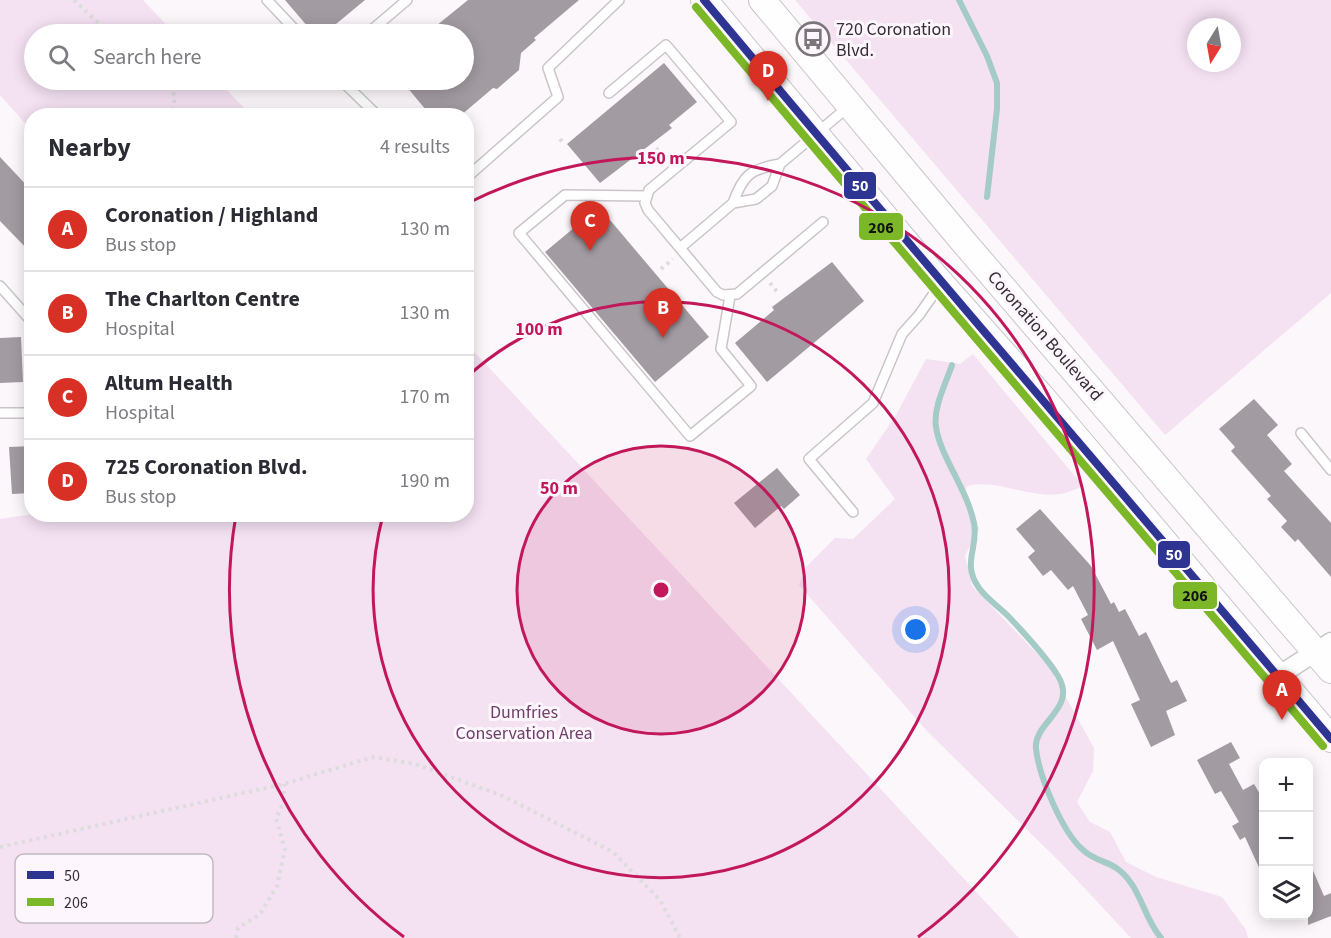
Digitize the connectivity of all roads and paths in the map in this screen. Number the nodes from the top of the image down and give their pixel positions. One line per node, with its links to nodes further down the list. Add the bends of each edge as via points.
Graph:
1 (74, 0): 7 (path)
2 (267, 0): 8 (lane)
3 (407, 0): 9 (lane)
4 (619, 0): 20 (lane, via 548,68 558,97)
5 (704, 0): 16 (main road)
6 (762, 0): 13 (main road, Coronation Boulevard)
7 (99, 24)
8 (290, 24)
9 (379, 24)
10 (173, 90): 14 (path)
11 (351, 90): 15 (lane)
12 (609, 93): 21 (lane, via 666,45 731,122)
13 (850, 106): 16 (lane); 33 (main road, Coronation Boulevard)
14 (174, 108)
15 (370, 108)
16 (816, 134): 19 (lane); 28 (main road)
17 (656, 148): 18 (path)
18 (665, 158)
19 (780, 164): 22 (lane, via 757,168 741,182); 22 (lane, via 772,186 756,199)
20 (474, 171)
21 (646, 196): 24 (lane, via 648,210); 31 (lane, via 565,195 519,233 690,436 751,386 721,349)
22 (733, 203): 24 (lane)
23 (823, 222): 31 (lane)
24 (680, 248): 31 (lane, via 717,292)
25 (674, 259): 26 (path)
26 (661, 269)
27 (769, 282): 30 (path)
28 (941, 284): 34 (main road); 39 (lane, via 902,334 873,403 809,459)
29 (0, 286): 32 (lane)
30 (779, 294)
31 (730, 296)
32 (24, 313)
33 (1074, 370): 34 (main road); 40 (main road, Coronation Boulevard)
34 (1041, 396): 41 (main road)
35 (0, 413): 36 (lane)
36 (24, 413)
37 (1301, 433): 38 (lane)
38 (1331, 470)
39 (853, 512)
40 (1326, 654): 41 (street)
41 (1278, 676): 42 (main road)
42 (1331, 740)
43 (284, 784): 44 (path); 45 (path, via 284,802 276,818 285,849 277,886 260,914 238,928); 46 (path, via 373,757 415,764 503,796 613,852 660,900)
44 (0, 847)
45 (236, 938)
46 (680, 938)

